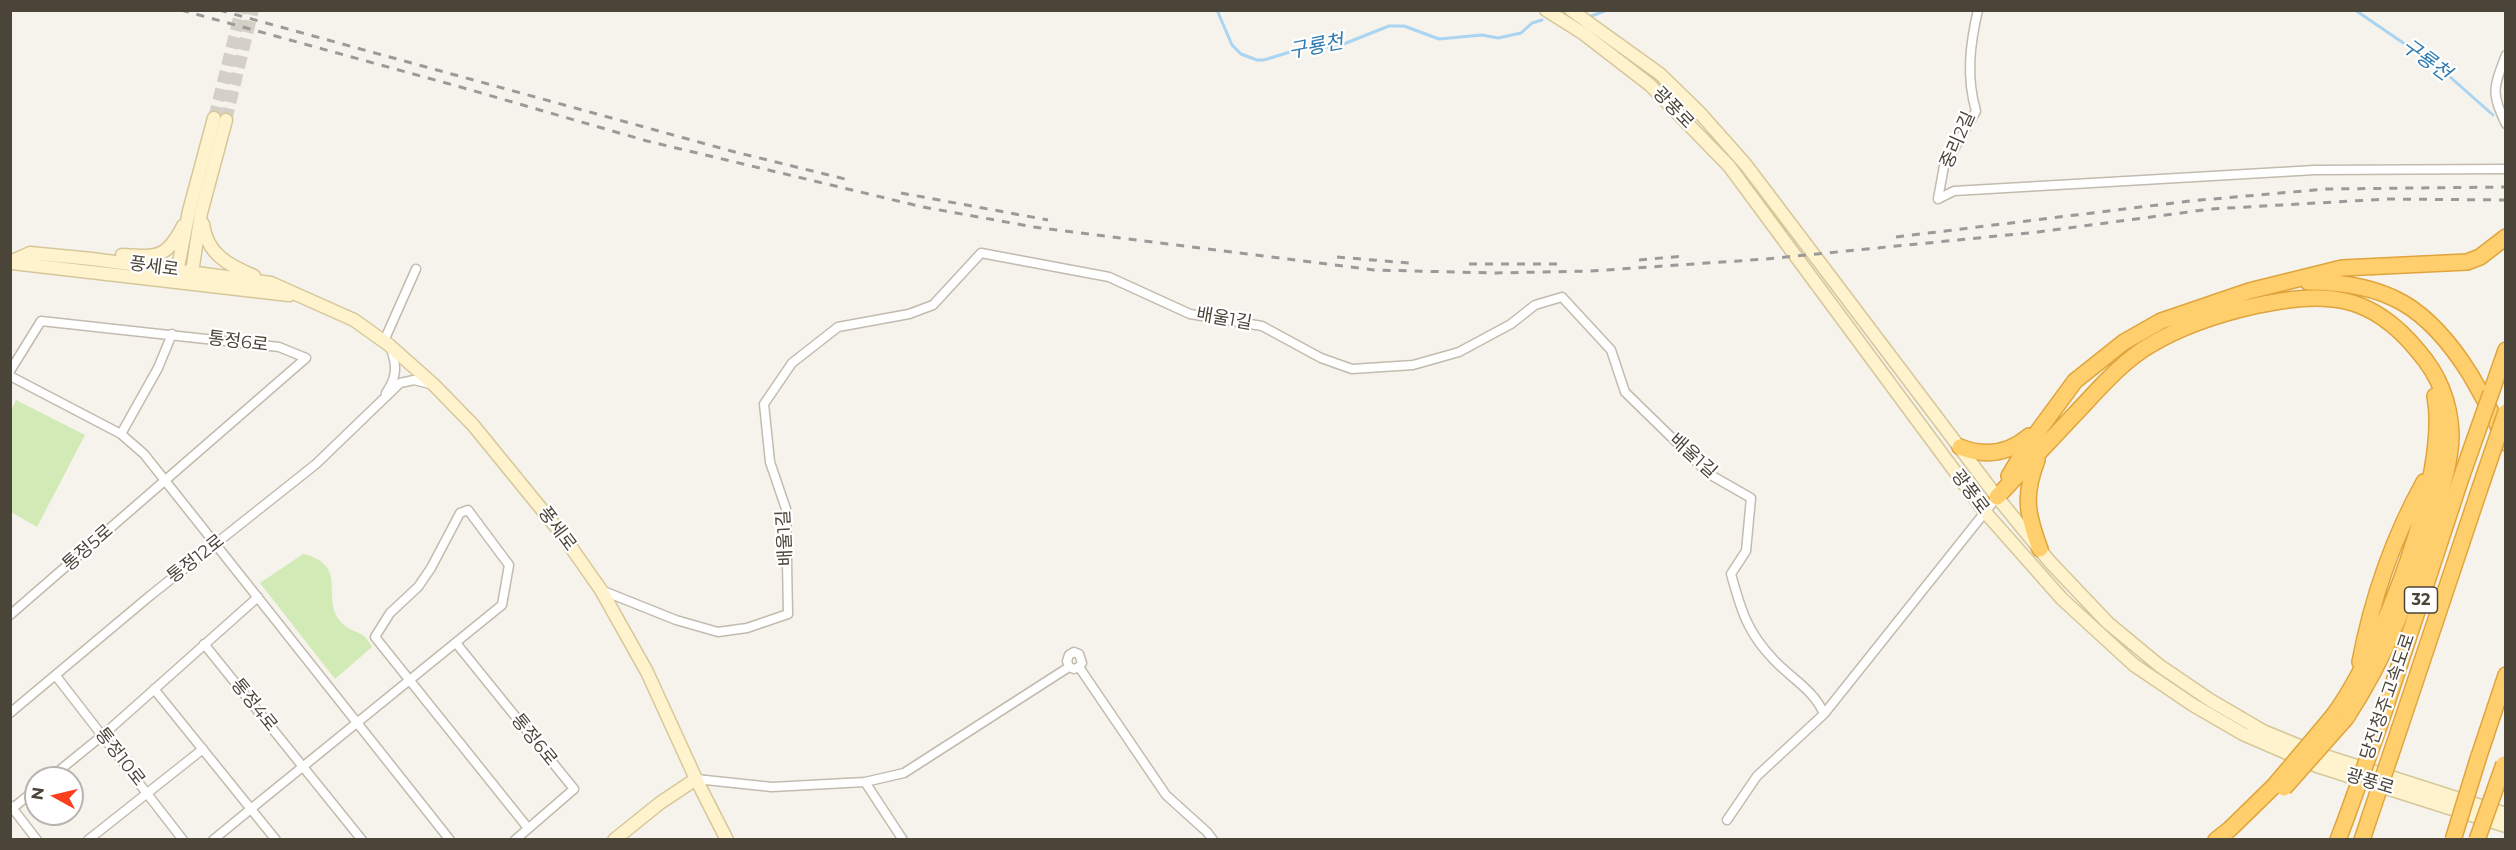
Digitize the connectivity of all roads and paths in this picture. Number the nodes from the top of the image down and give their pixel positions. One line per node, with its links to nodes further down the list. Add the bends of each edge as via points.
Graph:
1 (1545, 10): 34 (main road, 광풍로, via 1584,34 1650,85 1729,166)
2 (1571, 10): 30 (main road, 광풍로, via 1660,74 1738,156)
3 (1978, 10): 7 (street, 중리2길, via 1969,65 1970,93 1976,111 1944,166 1938,199 1954,191 2315,170)
4 (2505, 55): 6 (street, via 2494,87 2495,103)
5 (220, 119): 8 (main road)
6 (2505, 124)
7 (2505, 169)
8 (195, 212): 10 (main road, via 171,248 158,254); 13 (main road); 14 (main road); 15 (main road, via 219,258)
9 (2502, 241): 16 (highway, via 2480,257 2454,264 2342,268)
10 (92, 258): 11 (main road, 풍세로, via 30,253); 13 (main road, 풍세로)
11 (10, 262): 13 (main road, 풍세로)
12 (416, 269): 19 (street)
13 (176, 275): 14 (main road, 풍세로)
14 (191, 278): 15 (main road, 풍세로); 17 (main road, 풍세로)
15 (271, 283): 17 (main road, 풍세로)
16 (2285, 283): 27 (highway, via 2203,306 2143,330 2082,375); 29 (highway, via 2335,283 2376,291 2407,304 2441,334 2461,360)
17 (297, 296): 19 (main road, 풍세로, via 354,320)
18 (172, 334): 22 (street, 통정6로, via 41,321); 28 (street); 32 (street, 통정6로, via 279,347 306,358)
19 (387, 343): 24 (main road, 풍세로); 25 (street, via 396,362 395,375)
20 (2505, 350): 80 (highway, 당진청주고속도로 / 32, bridge)
21 (2421, 354): 31 (highway, via 2386,318 2345,301 2301,298 2236,310 2174,332 2130,358); 50 (highway, via 2438,411 2432,466 2415,536 2390,610); 50 (highway, via 2446,401 2451,435 2448,460 2429,531 2395,629 2378,665)
22 (10, 370)
23 (10, 376): 28 (street)
24 (433, 384): 25 (street, 통정12로, via 414,380 400,383); 37 (main road, 풍세로, via 473,425 561,533)
25 (380, 403): 35 (street, 통정12로, via 316,464)
26 (2505, 412): 81 (highway, 당진청주고속도로 / 32, bridge)
27 (2046, 418): 30 (highway, via 2025,439 2002,452 1979,453); 33 (highway)
28 (121, 434): 32 (street, via 144,454)
29 (2505, 443)
30 (1960, 447): 33 (main road, 광풍로)
31 (2041, 451): 33 (highway); 36 (highway, via 2027,499)
32 (166, 482): 35 (street); 39 (street, 통정5로)
33 (1998, 497): 34 (street); 36 (main road, 광풍로)
34 (1985, 512): 49 (street); 65 (main road, 광풍로, via 2062,599 2134,665 2193,705 2243,734 2317,766)
35 (216, 544): 38 (street); 45 (street, 통정12로)
36 (2040, 549): 63 (main road, 광풍로, via 2108,622 2160,666 2263,731 2340,761)
37 (601, 590): 49 (street, 배울1길, via 718,632 747,628 788,614 786,509 770,462 764,404 792,363 838,327 909,314 933,305 981,253 1110,277 1190,314 1262,326 1321,358 1352,369 1413,365 1459,352 1511,324 1534,305 1562,297 1611,350 1625,392 1709,474 1751,498 1746,551 1731,574 1744,621 1773,660 1818,699); 58 (main road, 풍세로, via 647,672)
38 (258, 597): 41 (street); 51 (street)
39 (10, 615)
40 (456, 643): 46 (street); 46 (street, via 502,605 509,565 468,510 460,513 418,587 390,613 375,637); 66 (street, 통정6로, via 574,789)
41 (204, 644): 47 (street); 57 (street, 통정4로)
42 (1070, 667): 43 (street); 43 (street, via 1067,661 1074,652 1082,657); 59 (street, via 904,773)
43 (1079, 668): 78 (street, via 1166,795)
44 (2505, 675): 54 (highway)
45 (56, 676): 48 (street, 통정12로); 52 (street, 통정10로)
46 (409, 681): 51 (street); 66 (street)
47 (154, 689): 52 (street); 53 (street)
48 (10, 713)
49 (1824, 714): 64 (street, via 1757,776)
50 (2340, 717): 79 (highway, bridge, via 2279,787)
51 (357, 724): 57 (street); 73 (street)
52 (103, 735): 56 (street); 60 (street, 통정10로)
53 (203, 749): 60 (street); 62 (street)
54 (2481, 761): 82 (highway, bridge); 83 (highway)
55 (2505, 761): 84 (highway, bridge)
56 (65, 766)
57 (304, 766): 62 (street); 72 (street)
58 (696, 780): 59 (street, via 772,787); 75 (main road); 76 (main road, 풍세로)
59 (865, 782): 77 (street)
60 (147, 793): 68 (street); 69 (street, 통정10로)
61 (12, 806): 67 (street)
62 (251, 808): 70 (street); 71 (street)
63 (2505, 814)
64 (1727, 820)
65 (2505, 826)
66 (528, 828): 74 (street, 통정6로)
67 (37, 840)
68 (88, 840)
69 (183, 840)
70 (213, 840)
71 (276, 840)
72 (362, 840)
73 (450, 840)
74 (515, 840)
75 (614, 840)
76 (727, 840)
77 (903, 840)
78 (1213, 840)
79 (2216, 840)
80 (2338, 840)
81 (2362, 840)
82 (2453, 840)
83 (2460, 840)
84 (2477, 840)

